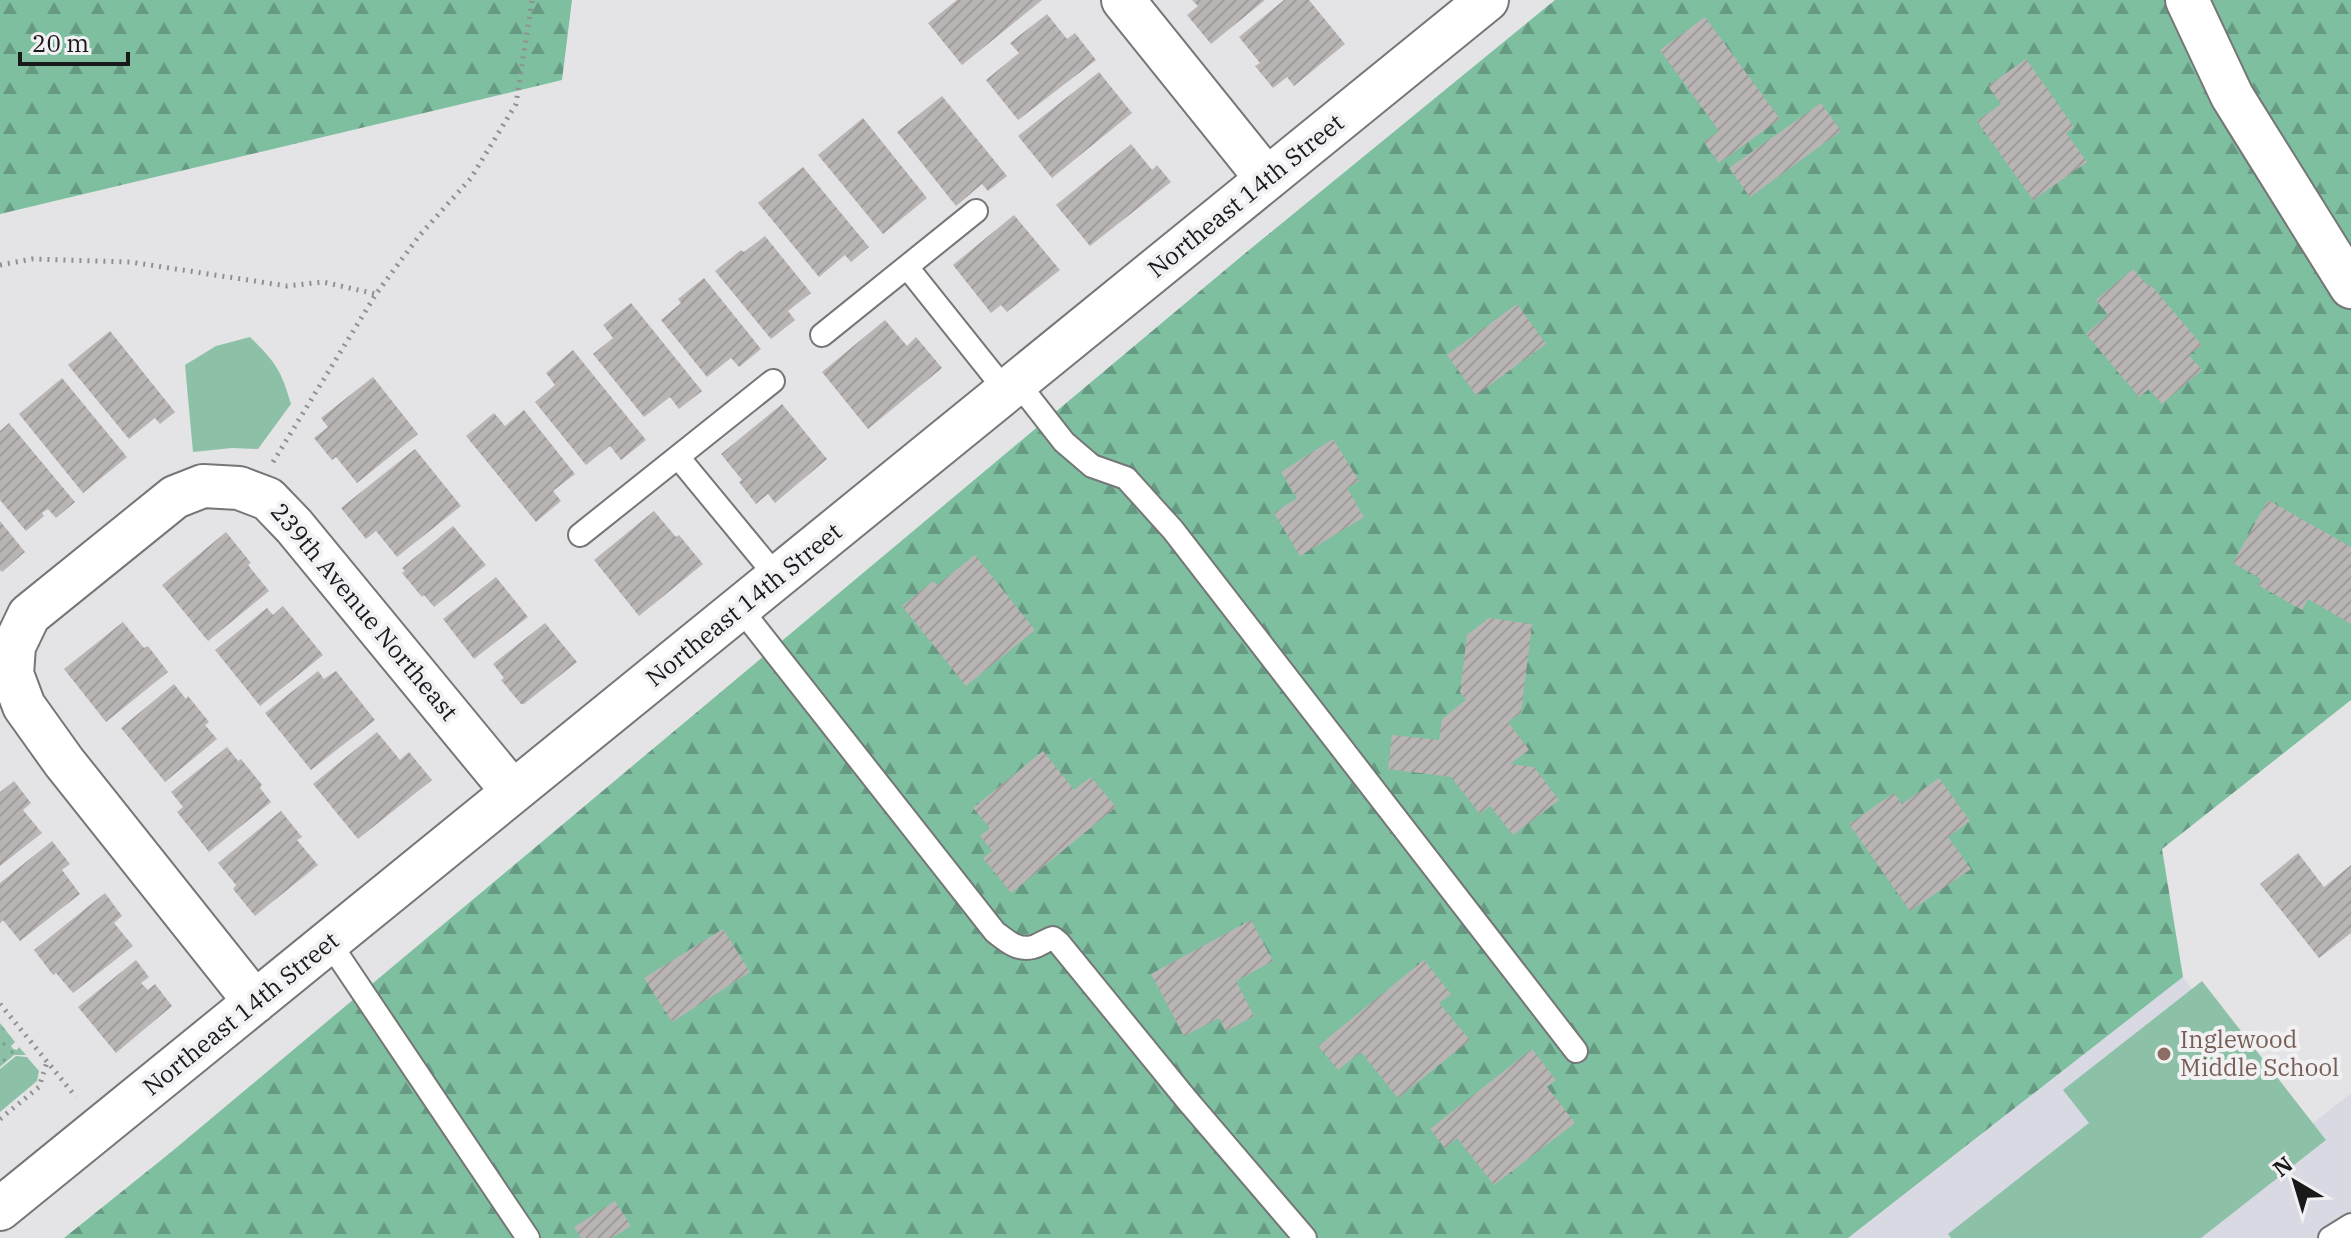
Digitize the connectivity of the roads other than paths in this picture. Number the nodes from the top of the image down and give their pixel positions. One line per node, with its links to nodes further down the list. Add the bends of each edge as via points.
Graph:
1 (1123, 0): 4 (street)
2 (1487, 0): 4 (street, Northeast 14th Street)
3 (2187, 0): 7 (street, via 2232,96)
4 (1267, 179): 10 (street, Northeast 14th Street)
5 (976, 211): 6 (lane)
6 (907, 267): 8 (lane); 10 (lane)
7 (2351, 287)
8 (822, 335)
9 (773, 381): 11 (lane)
10 (1012, 387): 13 (street, Northeast 14th Street); 19 (lane, via 1092,466 1126,478 1173,530)
11 (678, 457): 12 (lane); 13 (lane)
12 (580, 535)
13 (777, 577): 14 (street, Northeast 14th Street)
14 (740, 608): 16 (street, Northeast 14th Street); 23 (lane, via 995,932 1023,948 1049,938 1059,943)
15 (6, 676): 16 (street, 239th Avenue Northeast, via 29,615 175,497 203,486 239,488 268,499 294,526); 18 (street, 239th Avenue Northeast, via 64,762)
16 (513, 792): 17 (street, Northeast 14th Street)
17 (329, 942): 18 (street, Northeast 14th Street); 22 (lane)
18 (255, 1002): 20 (street, Northeast 14th Street)
19 (1576, 1051)
20 (0, 1209)
21 (2351, 1225): 24 (lane)
22 (528, 1238)
23 (1305, 1238)
24 (2330, 1238)

